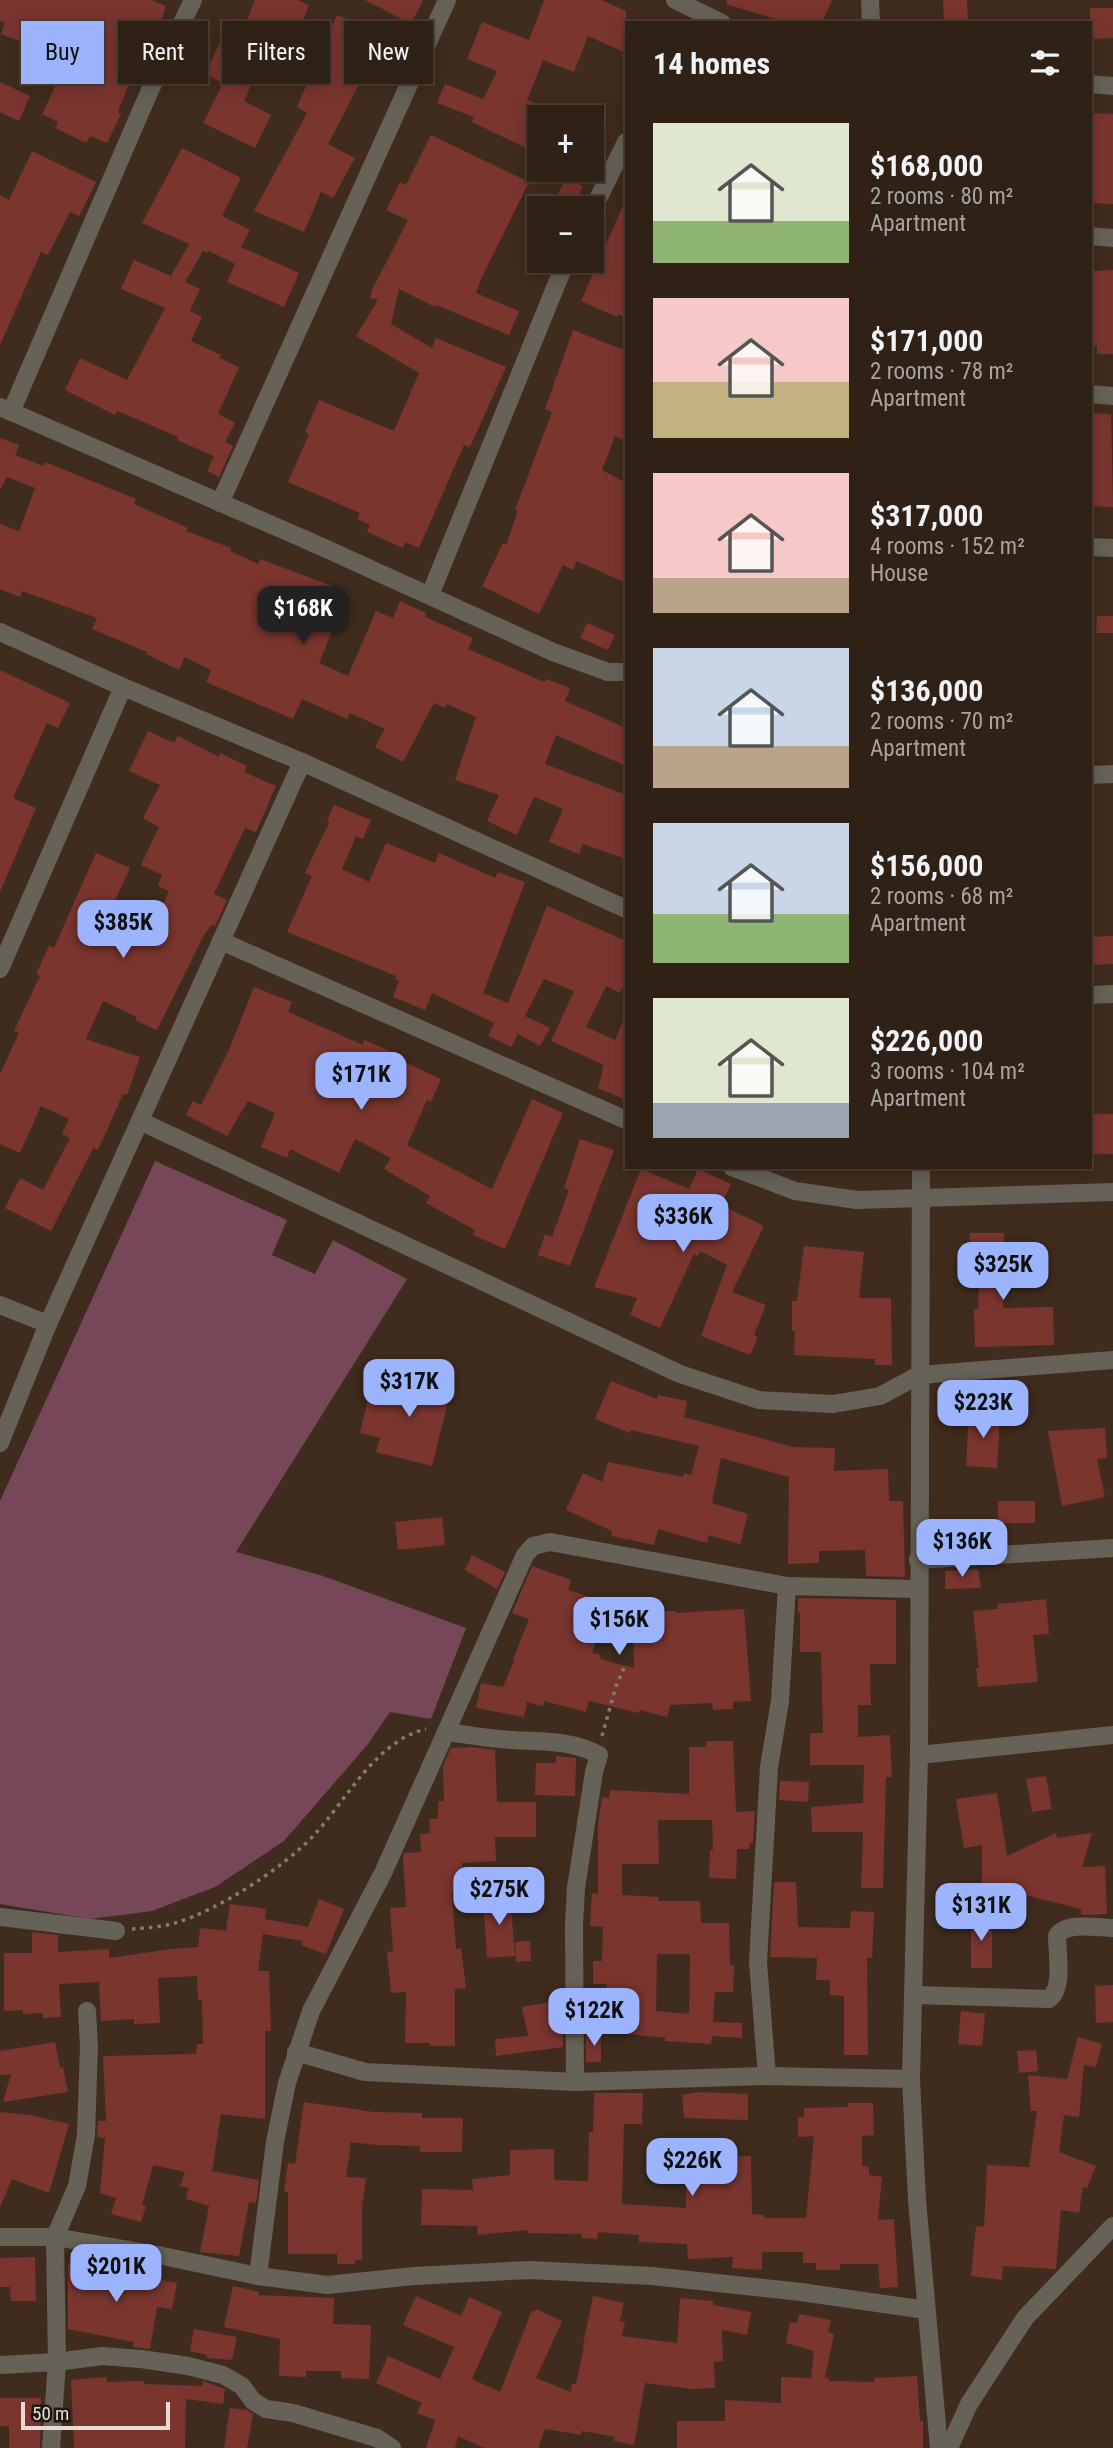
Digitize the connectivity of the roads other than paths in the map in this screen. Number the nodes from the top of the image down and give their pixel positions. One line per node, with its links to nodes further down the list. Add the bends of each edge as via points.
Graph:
1 (193, 0): 17 (street)
2 (447, 0): 18 (street)
3 (675, 0): 5 (street)
4 (870, 0): 7 (street)
5 (690, 16): 6 (street)
6 (713, 21)
7 (871, 21)
8 (1092, 84): 9 (street)
9 (1113, 86)
10 (625, 144): 11 (street)
11 (599, 196)
12 (1092, 236): 13 (street)
13 (1113, 238)
14 (561, 273): 21 (street)
15 (1092, 394): 16 (street)
16 (1113, 396)
17 (5, 409): 18 (street)
18 (220, 503): 21 (street)
19 (1092, 547): 20 (street)
20 (1113, 548)
21 (430, 595): 23 (street, via 553,652 608,672)
22 (0, 632): 24 (street)
23 (625, 673)
24 (123, 687): 25 (street); 30 (street)
25 (302, 762): 28 (street); 29 (street)
26 (1113, 774): 27 (street)
27 (1092, 775)
28 (625, 909)
29 (221, 941): 33 (street); 34 (street)
30 (0, 969)
31 (1113, 994): 32 (street)
32 (1092, 995)
33 (140, 1121): 40 (street); 42 (street, via 680,1374 759,1400 833,1404 880,1396)
34 (625, 1121)
35 (737, 1169): 38 (street, via 795,1191 857,1200)
36 (920, 1169): 38 (street)
37 (1113, 1192): 38 (street)
38 (920, 1197): 42 (street)
39 (0, 1305): 40 (street)
40 (48, 1324): 43 (street)
41 (1113, 1360): 42 (street)
42 (919, 1375): 45 (street)
43 (0, 1443)
44 (1113, 1548): 45 (street)
45 (918, 1560): 47 (street)
46 (787, 1586): 47 (street); 48 (street, via 550,1542 533,1546); 57 (street, via 780,1701 769,1767 758,1962)
47 (918, 1590): 50 (street)
48 (447, 1732): 56 (street, via 383,1873 311,2011); 59 (street, via 564,1742 599,1755 576,1888)
49 (1113, 1735): 50 (street)
50 (919, 1755): 54 (street)
51 (0, 1917): 53 (street)
52 (1113, 1928): 54 (street, via 1060,1931 1057,1984 1049,1999)
53 (116, 1931)
54 (914, 1996): 58 (street)
55 (88, 2011): 62 (street, via 86,2135 77,2186)
56 (296, 2052): 59 (street, via 365,2072); 63 (street, via 275,2142)
57 (767, 2076): 58 (street); 59 (street)
58 (911, 2079): 64 (street)
59 (575, 2082)
60 (1113, 2226): 70 (street, via 1025,2318 969,2404)
61 (0, 2237): 62 (street)
62 (55, 2237): 63 (street); 65 (street)
63 (258, 2276): 64 (street, via 327,2285 529,2270 801,2292)
64 (926, 2310): 69 (street)
65 (57, 2362): 66 (street); 67 (street); 68 (street, via 102,2356 141,2358 223,2375 266,2409 377,2438)
66 (0, 2365)
67 (51, 2448)
68 (392, 2448)
69 (939, 2448)
70 (949, 2448)

